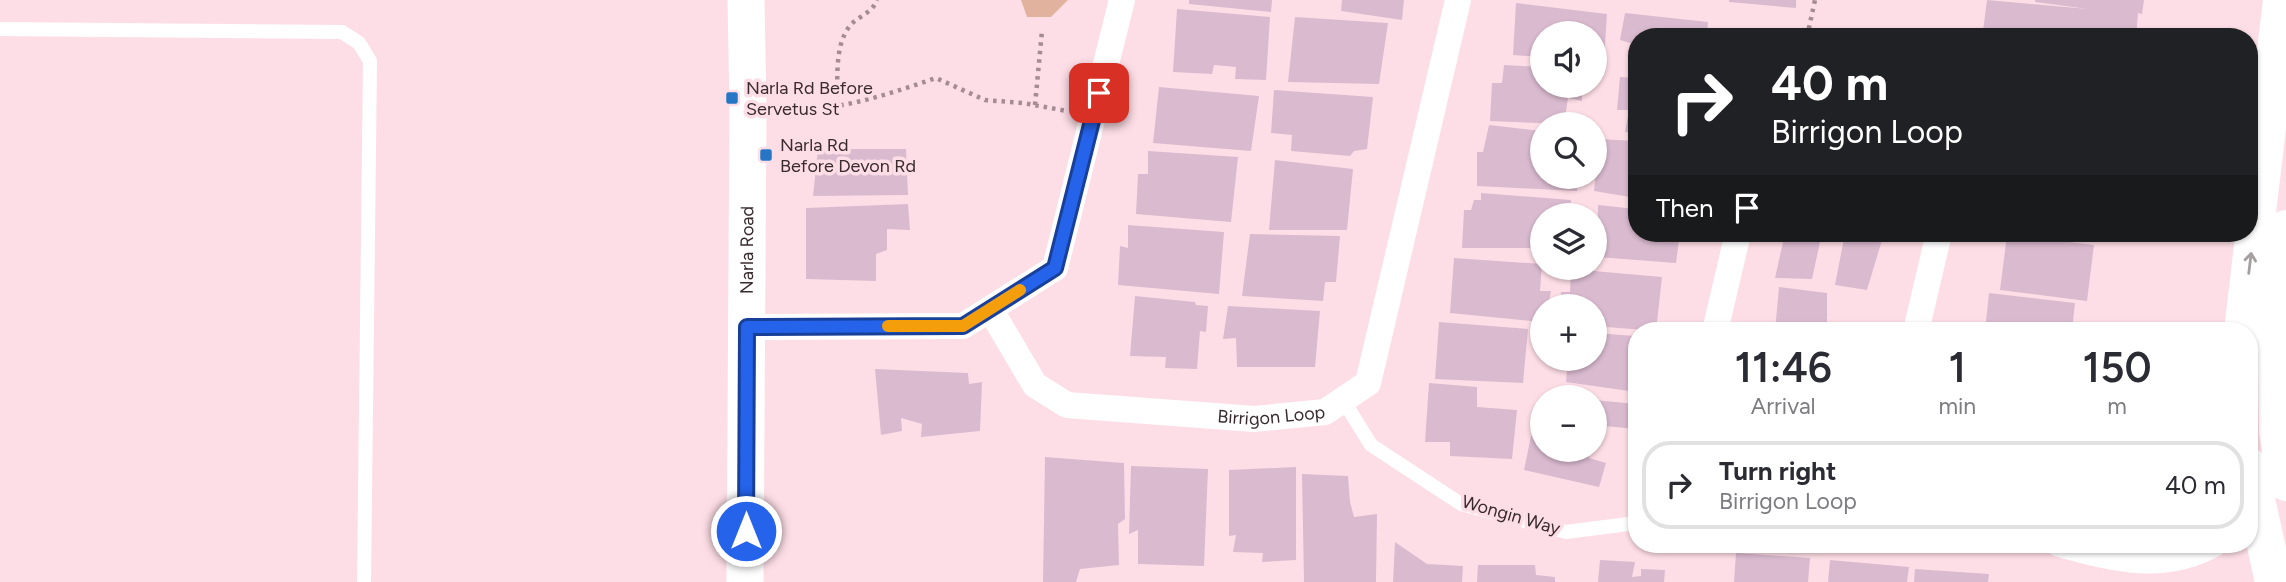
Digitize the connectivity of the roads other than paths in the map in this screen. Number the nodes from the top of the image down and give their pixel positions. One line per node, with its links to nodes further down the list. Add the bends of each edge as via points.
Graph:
1 (746, 0): 16 (street, Narla Road)
2 (1122, 0): 12 (street, via 1055,268)
3 (1458, 0): 17 (street, Birrigon Loop, via 1368,383)
4 (2282, 0): 6 (main road)
5 (0, 29): 23 (lane, via 342,32 359,43 370,61)
6 (2282, 40): 7 (main road, one-way to 6)
7 (2258, 219)
8 (2286, 229): 18 (main road, via 2276,312 2278,431)
9 (1736, 242): 13 (street)
10 (1937, 242): 14 (street)
11 (2255, 242): 15 (main road, one-way to 11)
12 (989, 309): 16 (street, via 963,326); 17 (street, Birrigon Loop, via 1035,385 1067,405 1254,419 1325,412)
13 (1717, 322)
14 (1918, 322)
15 (2244, 322)
16 (747, 327): 24 (street, Narla Road)
17 (1343, 400): 19 (lane, Wongin Way, via 1371,445 1461,504 1566,532)
18 (2286, 482)
19 (1628, 524)
20 (2258, 530): 25 (main road)
21 (2101, 553): 22 (street, via 2161,562)
22 (2195, 553)
23 (364, 582)
24 (745, 582)
25 (2274, 582)

